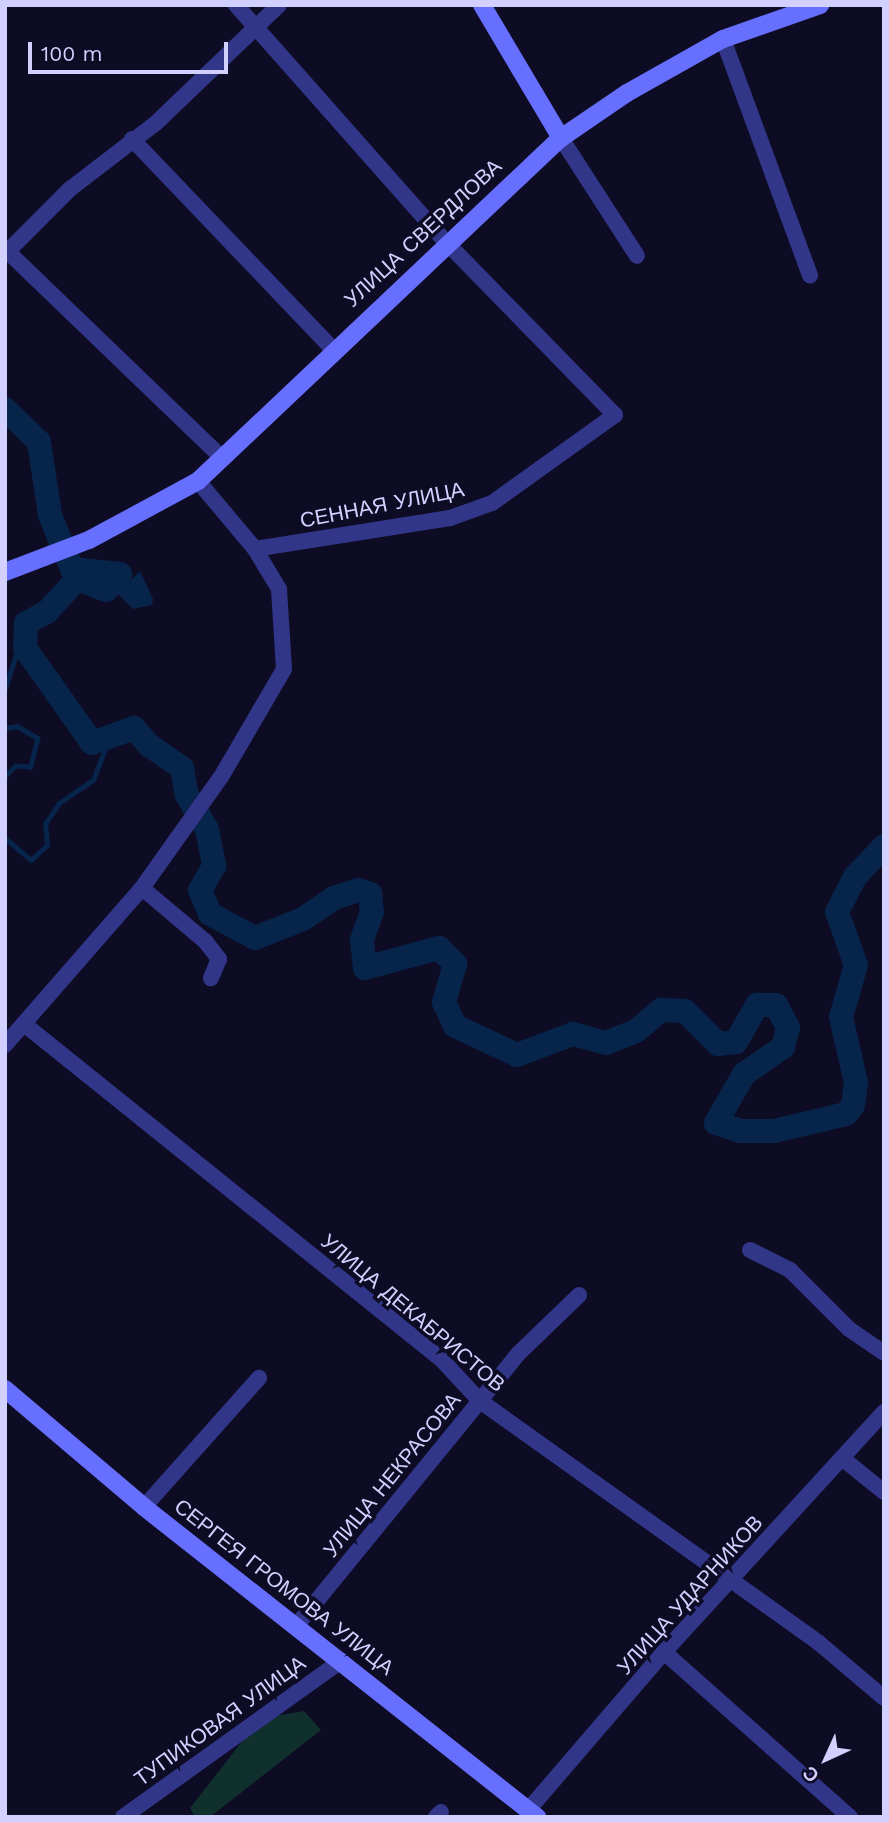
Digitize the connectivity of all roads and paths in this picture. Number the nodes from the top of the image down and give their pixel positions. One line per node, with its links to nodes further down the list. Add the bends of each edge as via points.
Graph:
1 (236, 5): 5 (street)
2 (279, 5): 5 (street)
3 (482, 5): 7 (main road)
4 (820, 5): 6 (main road, УЛИЦА СВЕРДЛОВА)
5 (253, 26): 8 (street, via 156,123); 9 (street)
6 (723, 39): 7 (main road, УЛИЦА СВЕРДЛОВА, via 626,93); 12 (street)
7 (561, 138): 9 (main road, УЛИЦА СВЕРДЛОВА); 11 (street)
8 (132, 139): 10 (street, via 70,189); 13 (street)
9 (446, 242): 13 (main road, УЛИЦА СВЕРДЛОВА); 16 (street, СЕННАЯ УЛИЦА, via 615,415 492,503 450,518)
10 (6, 251): 14 (street)
11 (637, 256)
12 (810, 276)
13 (333, 349): 14 (main road, УЛИЦА СВЕРДЛОВА)
14 (221, 457): 15 (main road, УЛИЦА СВЕРДЛОВА)
15 (198, 481): 16 (street); 17 (main road, УЛИЦА СВЕРДЛОВА, via 89,540)
16 (255, 549): 18 (street, via 279,589 284,669 196,813)
17 (5, 572)
18 (142, 887): 19 (street, via 219,959); 20 (street)
19 (211, 978)
20 (24, 1024): 21 (street); 27 (street, УЛИЦА ДЕКАБРИСТОВ, via 442,1360)
21 (5, 1045)
22 (750, 1250): 24 (street, via 790,1270 849,1329)
23 (579, 1295): 27 (street, УЛИЦА НЕКРАСОВА, via 518,1354)
24 (884, 1353)
25 (259, 1378): 31 (street)
26 (5, 1389): 31 (main road, СЕРГЕЯ ГРОМОВА УЛИЦА)
27 (480, 1401): 32 (street, УЛИЦА ДЕКАБРИСТОВ, via 516,1422); 33 (street, УЛИЦА НЕКРАСОВА)
28 (884, 1412): 29 (street, УЛИЦА УДАРНИКОВ)
29 (842, 1458): 30 (street); 32 (street, УЛИЦА УДАРНИКОВ)
30 (884, 1492)
31 (144, 1507): 33 (main road, СЕРГЕЯ ГРОМОВА УЛИЦА)
32 (730, 1583): 34 (street, УЛИЦА УДАРНИКОВ); 36 (street, УЛИЦА ДЕКАБРИСТОВ, via 819,1643)
33 (298, 1625): 35 (main road, СЕРГЕЯ ГРОМОВА УЛИЦА)
34 (664, 1652): 37 (street, УЛИЦА УДАРНИКОВ); 39 (street)
35 (342, 1660): 37 (main road, СЕРГЕЯ ГРОМОВА УЛИЦА); 38 (street, ТУПИКОВАЯ УЛИЦА)
36 (884, 1699)
37 (533, 1813)
38 (123, 1817)
39 (850, 1817)

